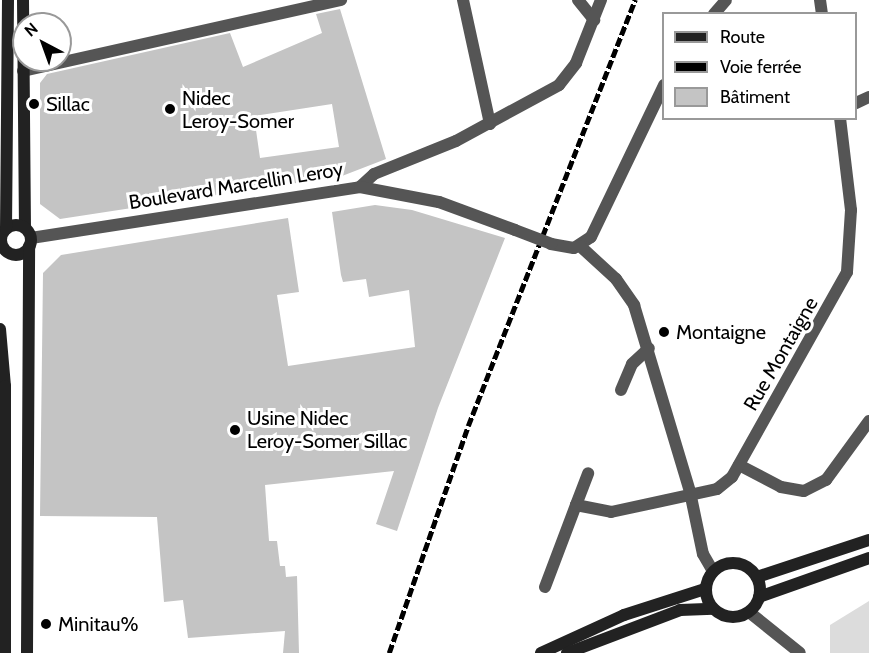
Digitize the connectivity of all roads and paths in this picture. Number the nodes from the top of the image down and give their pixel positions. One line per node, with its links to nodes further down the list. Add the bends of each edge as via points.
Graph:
1 (8, 0): 14 (main road)
2 (341, 0): 9 (street)
3 (462, 0): 13 (street)
4 (578, 0): 8 (street)
5 (601, 0): 8 (street)
6 (726, 0): 7 (street)
7 (716, 12)
8 (594, 20): 13 (street, via 576,63 559,85)
9 (72, 60)
10 (23, 72): 17 (main road)
11 (662, 87): 19 (street, via 598,224)
12 (840, 120): 24 (street, Rue Montaigne, via 850,210 847,272)
13 (490, 124): 15 (street, via 374,174)
14 (4, 168): 16 (main road)
15 (360, 187): 17 (street, Boulevard Marcellin Leroy); 19 (street, Boulevard Marcellin Leroy, bridge, via 439,202 568,249)
16 (6, 229): 17 (main road); 18 (main road)
17 (28, 237): 18 (main road, via 15,255); 38 (main road)
18 (1, 246)
19 (580, 246): 21 (street, via 625,288)
20 (0, 329): 37 (main road, via 5,386)
21 (649, 348): 22 (street, via 632,364); 26 (street)
22 (621, 390)
23 (869, 421): 24 (street, via 826,480 804,491 781,487)
24 (739, 465): 26 (street, Rue Montaigne, via 723,486)
25 (588, 473): 27 (street)
26 (690, 492): 27 (street, Rue Montaigne, via 610,512); 30 (street, via 703,554)
27 (576, 505): 32 (street)
28 (869, 540): 31 (main road)
29 (869, 558): 34 (main road)
30 (713, 571): 31 (main road, via 736,562); 33 (main road)
31 (757, 577): 34 (main road)
32 (545, 587)
33 (705, 589): 35 (main road); 39 (main road, via 624,615)
34 (759, 597): 36 (main road)
35 (713, 609): 36 (main road, via 730,617); 40 (main road, via 680,610)
36 (749, 612): 41 (street)
37 (5, 653)
38 (27, 653)
39 (541, 653)
40 (567, 653)
41 (800, 653)

